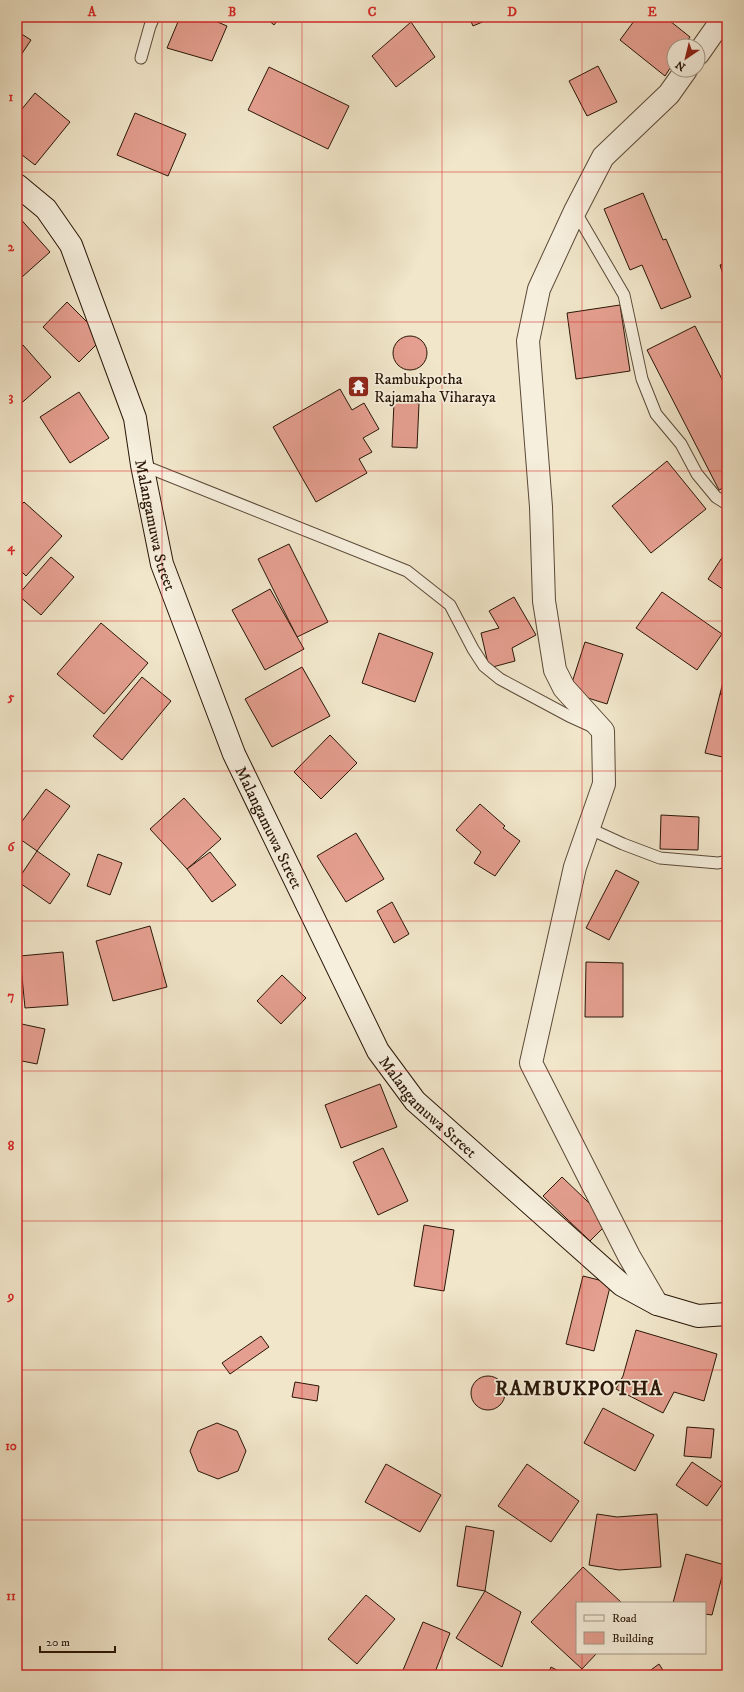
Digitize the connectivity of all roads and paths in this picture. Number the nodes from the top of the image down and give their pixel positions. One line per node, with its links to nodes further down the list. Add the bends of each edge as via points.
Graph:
1 (154, 17): 4 (lane)
2 (724, 17): 3 (street)
3 (706, 43)
4 (141, 58)
5 (680, 78): 7 (street, via 669,94 603,157)
6 (17, 185): 8 (street, Malangamuwa Street, via 46,209 72,245 135,418)
7 (575, 211): 9 (lane, via 624,295 642,379 656,414 681,444 697,474 716,497); 10 (street, via 539,289 528,341 541,507 544,601 555,670 564,688)
8 (142, 465): 10 (lane, via 407,571 450,605 484,666 500,679); 13 (street, Malangamuwa Street, via 162,564 234,754 378,1051 415,1101 622,1285)
9 (727, 504)
10 (603, 731): 11 (street, via 604,784)
11 (588, 828): 12 (lane, via 660,858 718,863); 13 (street, via 575,867 531,1063 629,1256)
12 (727, 861)
13 (657, 1304): 14 (street, Malangamuwa Street, via 698,1316)
14 (727, 1314)
15 (263, 1671): 16 (path)
16 (262, 1675)

